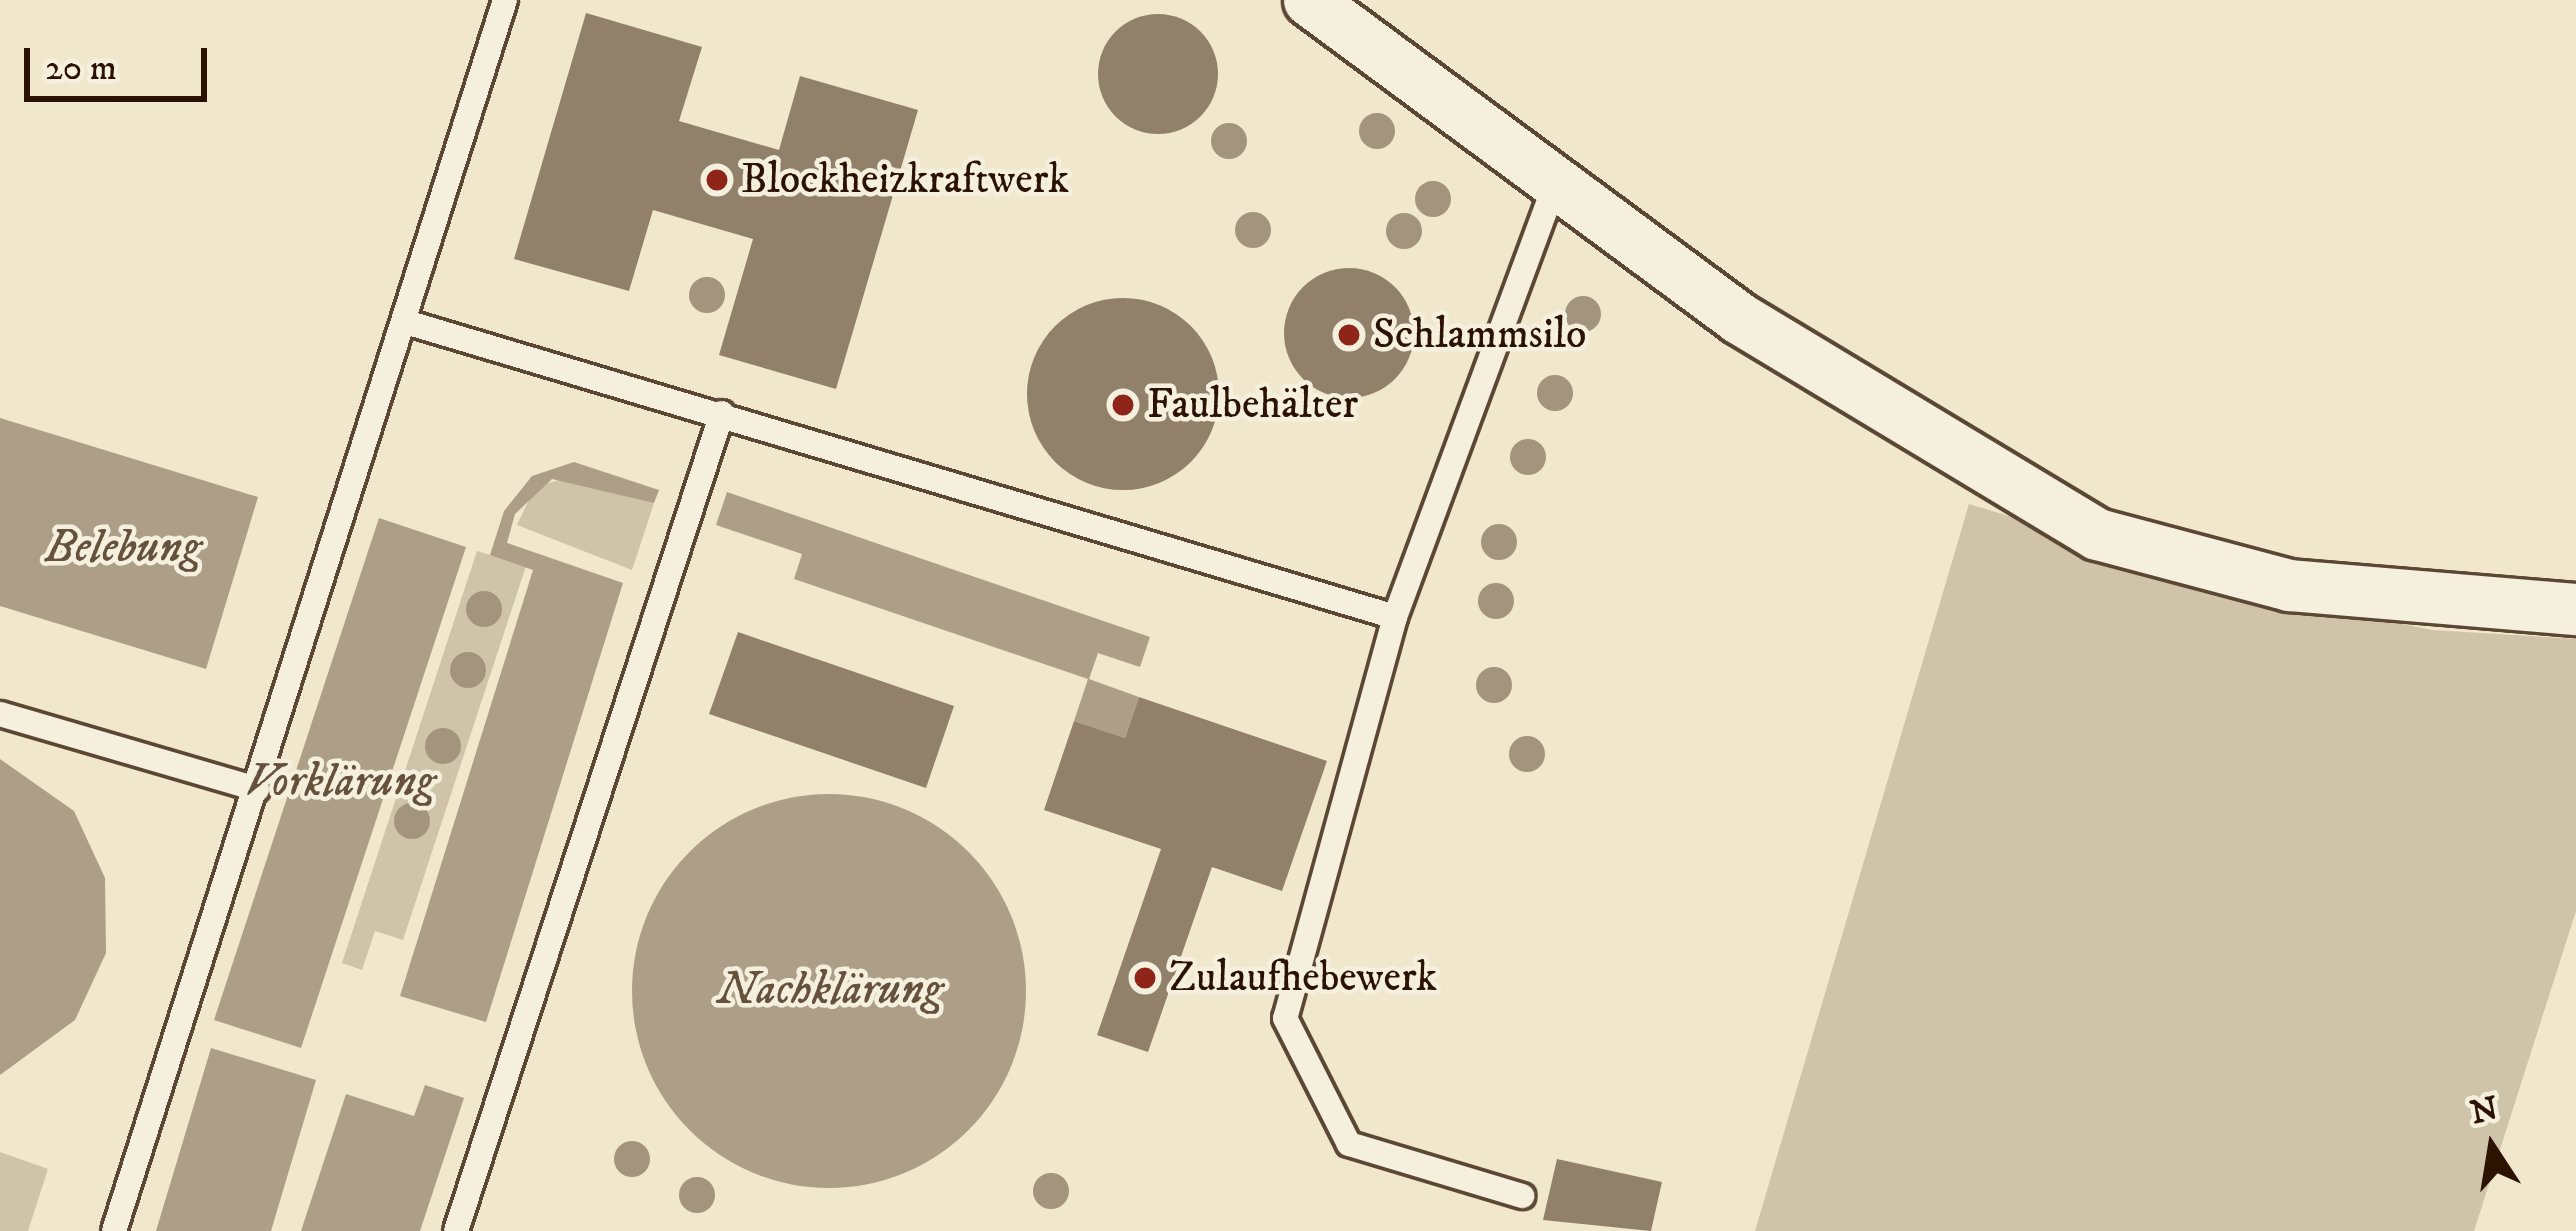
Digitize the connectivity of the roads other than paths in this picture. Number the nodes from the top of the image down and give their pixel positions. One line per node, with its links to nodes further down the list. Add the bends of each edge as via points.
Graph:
1 (505, 0): 4 (lane)
2 (1309, 0): 3 (street)
3 (1557, 179): 6 (street, via 1738,318 2097,534 2289,585); 7 (lane)
4 (409, 322): 5 (lane); 9 (lane)
5 (722, 413): 7 (lane); 12 (lane)
6 (2576, 609)
7 (1395, 616): 10 (lane, via 1285,1018 1349,1144)
8 (0, 714): 9 (lane)
9 (257, 789): 11 (lane)
10 (1522, 1196)
11 (114, 1231)
12 (456, 1231)

